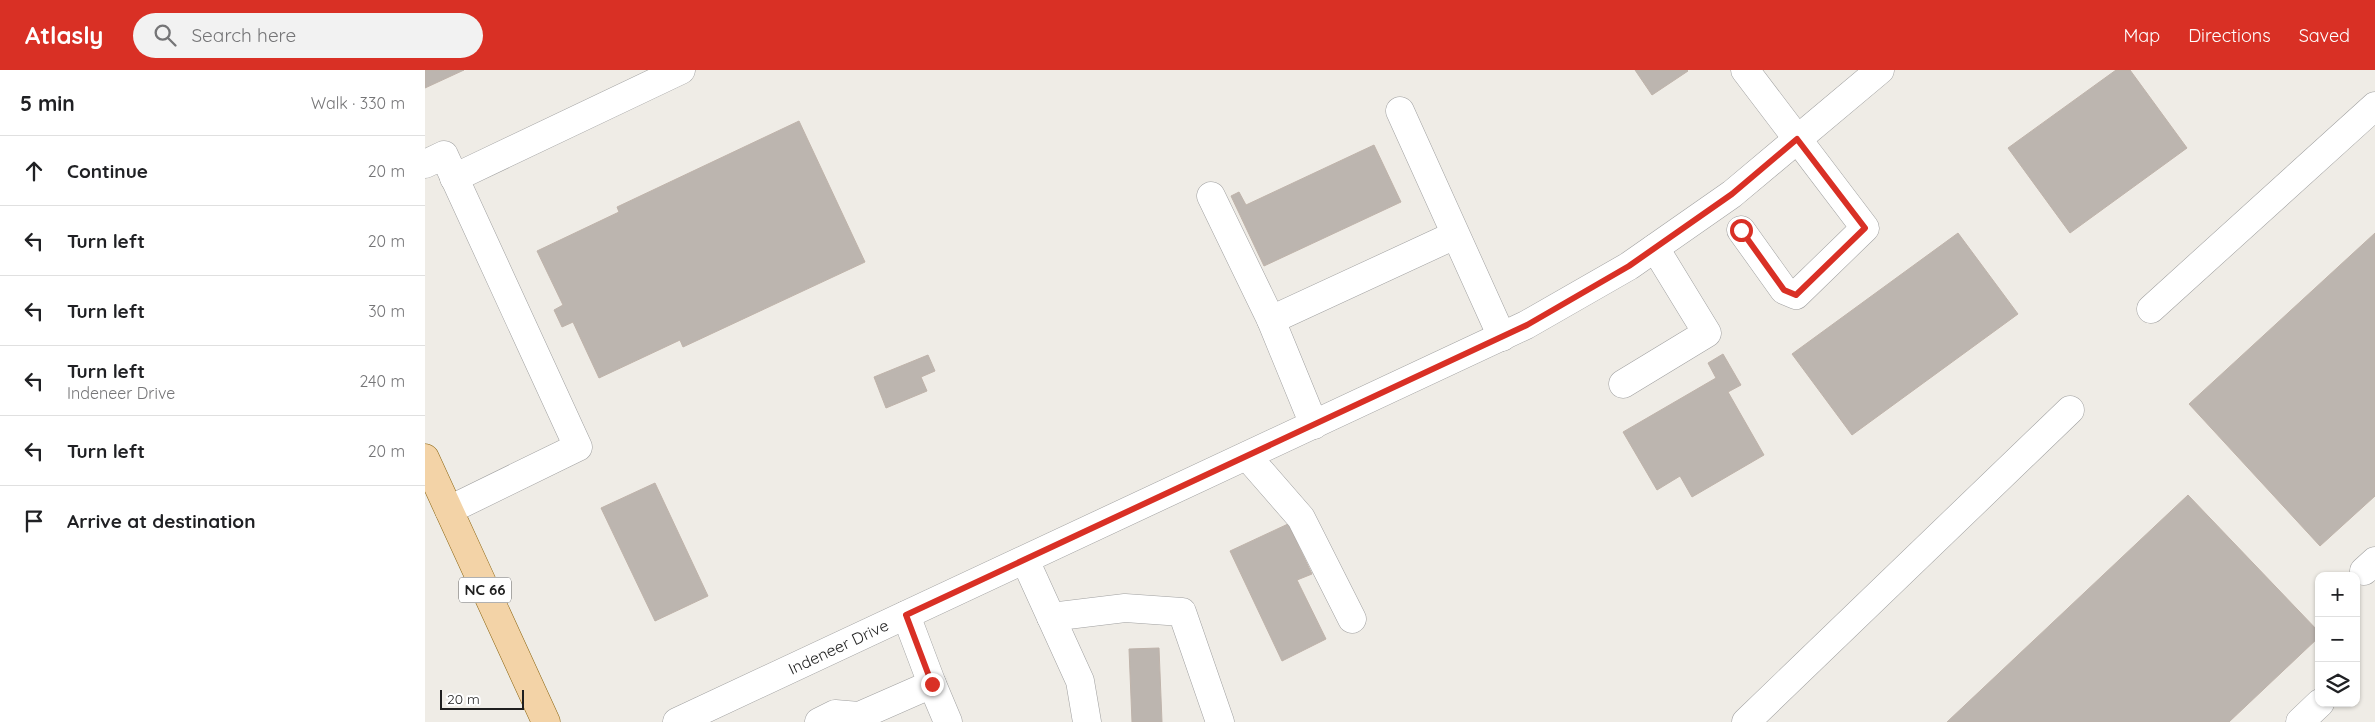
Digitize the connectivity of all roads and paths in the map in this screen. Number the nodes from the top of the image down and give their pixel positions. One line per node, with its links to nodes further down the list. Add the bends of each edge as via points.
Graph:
1 (681, 70): 8 (street)
2 (1745, 70): 6 (street)
3 (1880, 70): 6 (street, Indeneer Drive)
4 (2375, 106): 13 (street)
5 (1399, 111): 11 (street)
6 (1797, 139): 10 (street, via 1865,228 1796,295 1784,290); 12 (street, Indeneer Drive, via 1732,194)
7 (425, 164): 8 (street, via 444,156)
8 (454, 178): 21 (street, via 578,447)
9 (1211, 196): 14 (street)
10 (1741, 230)
11 (1455, 234): 14 (street); 15 (street)
12 (1655, 248): 15 (street, Indeneer Drive, via 1612,276); 16 (street, via 1707,333)
13 (2151, 309)
14 (1271, 320): 18 (street)
15 (1502, 337): 18 (street, Indeneer Drive)
16 (1623, 384)
17 (2070, 410): 35 (street)
18 (1314, 425): 19 (street, Indeneer Drive)
19 (1247, 456): 22 (street, Indeneer Drive); 25 (street, via 1301,518)
20 (425, 458): 21 (main road, NC 66)
21 (449, 510): 29 (main road, NC 66)
22 (1025, 560): 23 (street, Indeneer Drive); 24 (street)
23 (906, 615): 26 (street); 30 (street, Indeneer Drive)
24 (1051, 617): 33 (street, via 1080,681); 34 (street, via 1125,608 1183,612)
25 (1351, 619)
26 (932, 684): 28 (street); 32 (street)
27 (2316, 707): 36 (street)
28 (881, 715): 31 (street, via 835,714)
29 (546, 722)
30 (677, 722)
31 (819, 722)
32 (948, 722)
33 (1087, 722)
34 (1220, 722)
35 (1746, 722)
36 (2300, 722)

